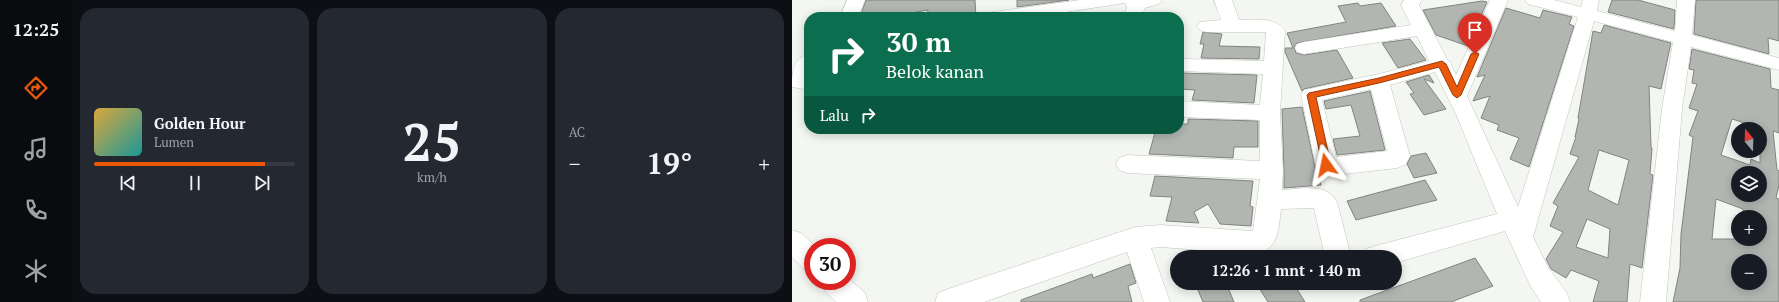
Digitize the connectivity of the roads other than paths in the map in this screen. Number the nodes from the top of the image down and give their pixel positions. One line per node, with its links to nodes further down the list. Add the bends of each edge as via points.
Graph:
1 (856, 0): 10 (street)
2 (1153, 0): 8 (street)
3 (1223, 0): 12 (street)
4 (1499, 0): 24 (street)
5 (1534, 0): 9 (street)
6 (1686, 0): 15 (street)
7 (1410, 2): 14 (street)
8 (1129, 6): 11 (street)
9 (1589, 7): 15 (street); 31 (street)
10 (851, 12)
11 (1055, 12)
12 (1232, 25): 13 (street); 21 (street, via 1274,28)
13 (1206, 26)
14 (1423, 29): 16 (street); 17 (street)
15 (1683, 39): 18 (street); 42 (street, via 1672,109)
16 (1304, 48)
17 (1442, 64): 22 (street); 24 (street)
18 (1779, 64)
19 (1184, 66): 21 (street)
20 (804, 67): 23 (street, via 796,78 797,82)
21 (1274, 68): 26 (street)
22 (1379, 80): 22 (street, via 1399,156 1327,167 1312,95)
23 (804, 83)
24 (1457, 95): 31 (street)
25 (1184, 109): 26 (street)
26 (1270, 113): 28 (street)
27 (1127, 164): 28 (street)
28 (1272, 171): 29 (street)
29 (1270, 200): 32 (street, via 1265,236 1258,242 1161,236); 34 (street, via 1323,199 1326,202)
30 (1497, 224): 35 (street)
31 (1521, 237): 41 (street, via 1540,278)
32 (1135, 238): 39 (street); 40 (street)
33 (792, 241): 36 (street)
34 (1336, 250)
35 (1401, 250)
36 (804, 252)
37 (842, 290): 38 (street)
38 (855, 302)
39 (948, 302)
40 (1158, 302)
41 (1557, 302)
42 (1653, 302)

